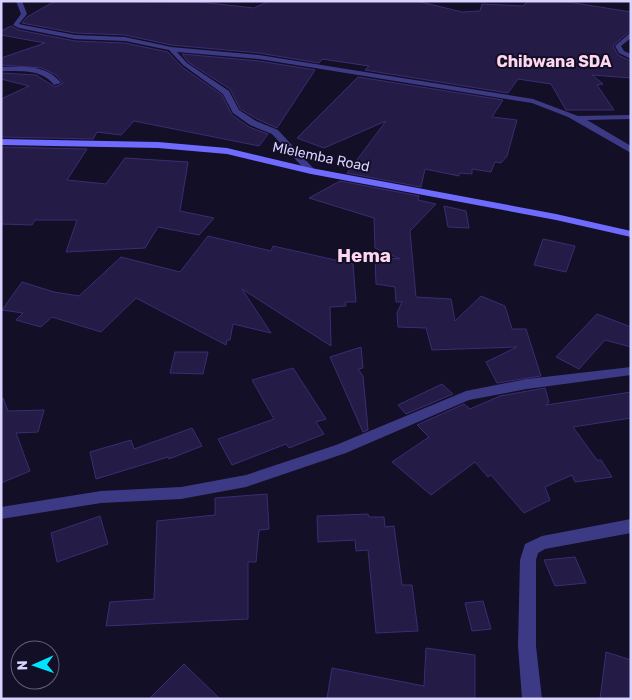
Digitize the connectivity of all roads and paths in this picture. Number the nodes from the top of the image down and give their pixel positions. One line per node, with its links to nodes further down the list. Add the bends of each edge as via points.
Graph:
1 (19, 1): 3 (street, via 24,11 16,25 21,27 75,36 125,39)
2 (631, 34): 4 (street, via 618,46 621,52)
3 (171, 48): 8 (street, via 259,57 518,98 548,105); 11 (street, via 185,64 218,86 236,111 275,132)
4 (631, 57)
5 (1, 69): 6 (street, via 41,71)
6 (57, 83)
7 (631, 117): 8 (street)
8 (577, 118): 10 (street)
9 (1, 142): 11 (street, Mlelemba Road, via 206,148)
10 (631, 150)
11 (311, 171): 12 (street, Mlelemba Road)
12 (631, 234)
13 (631, 371): 14 (street, via 527,384 466,396 341,449 246,481 181,493 101,497)
14 (1, 513)
15 (631, 526): 16 (street, via 542,543 531,549 528,560 527,646)
16 (532, 699)

